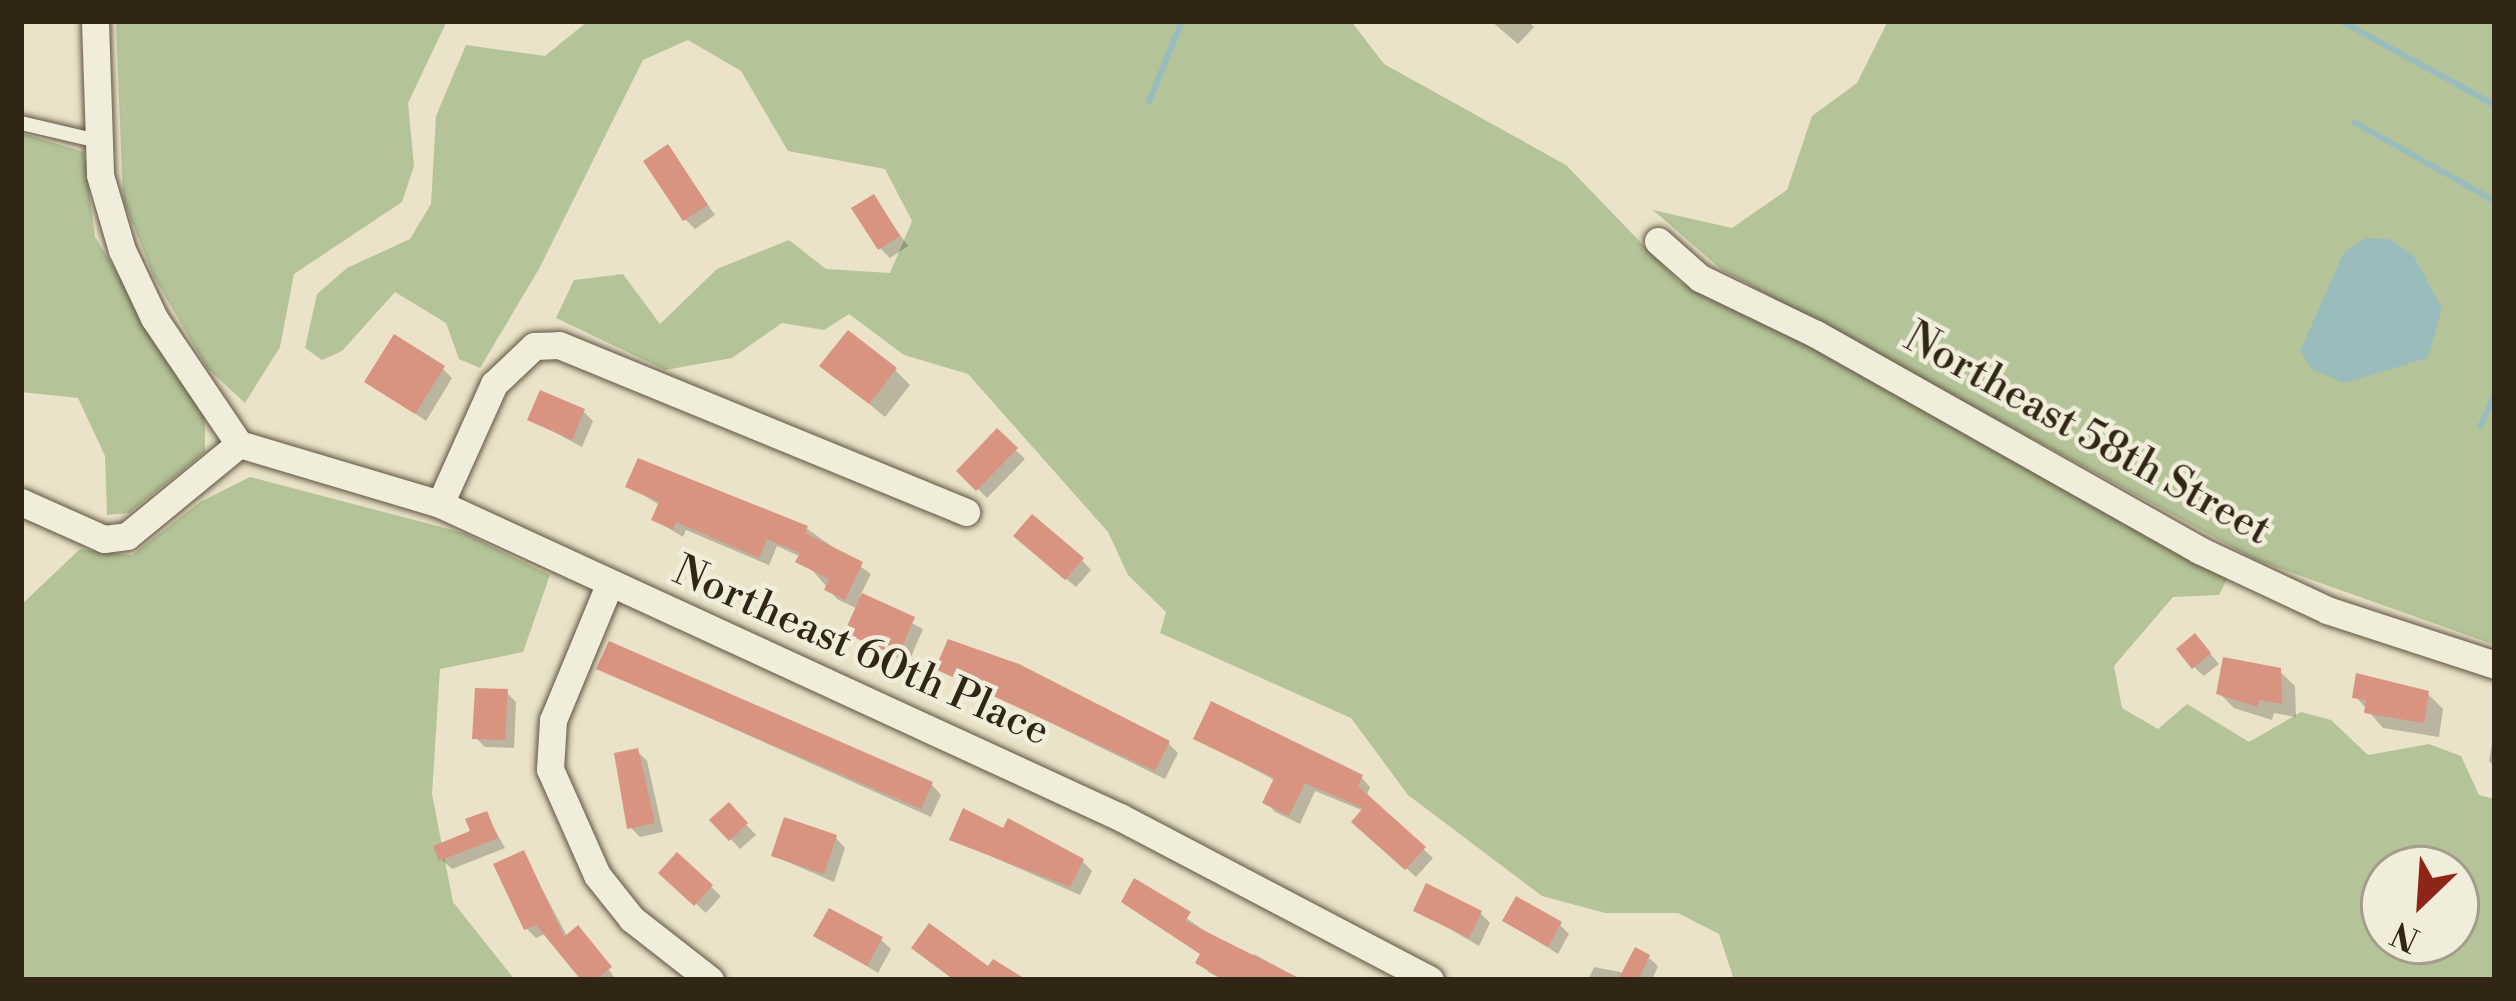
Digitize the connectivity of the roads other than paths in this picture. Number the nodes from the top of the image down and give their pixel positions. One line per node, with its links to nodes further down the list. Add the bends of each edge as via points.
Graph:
1 (95, 21): 3 (street)
2 (21, 122): 3 (lane)
3 (98, 141): 5 (street, via 122,250 154,319)
4 (1658, 241): 10 (street, Northeast 58th Street, via 1700,278 1816,334 2199,550 2327,610)
5 (239, 444): 6 (street, via 127,536 104,539); 7 (street, Northeast 60th Place)
6 (21, 502)
7 (440, 504): 8 (street, via 494,384 534,346 559,345); 9 (street, Northeast 60th Place)
8 (966, 512)
9 (610, 585): 11 (street, via 549,746 559,795 597,875 632,919); 12 (street, Northeast 60th Place, via 1120,818)
10 (2495, 665)
11 (710, 980)
12 (1430, 980)

